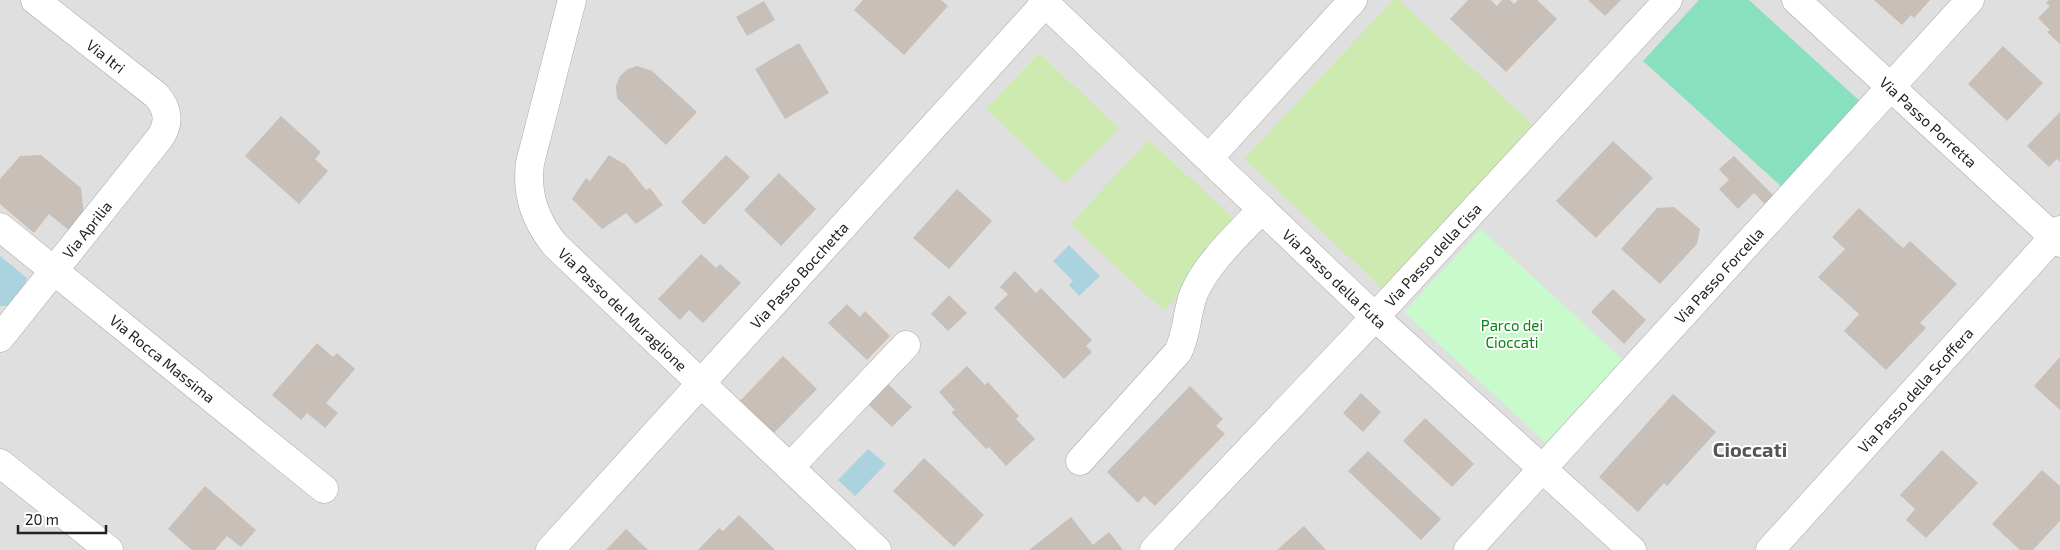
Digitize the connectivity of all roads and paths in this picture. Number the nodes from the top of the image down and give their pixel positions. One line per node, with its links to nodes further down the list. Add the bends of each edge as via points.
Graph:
1 (35, 0): 9 (street, Via Itri, via 156,95 166,110)
2 (572, 0): 18 (street, Via Passo del Muraglione, via 530,163 528,184 534,210 555,245)
3 (1353, 0): 10 (street)
4 (1668, 0): 15 (street, Via Passo della Cisa)
5 (1796, 0): 8 (street, Via Passo Porretta)
6 (1970, 0): 8 (street, Via Passo Forcella)
7 (1045, 1): 10 (street, Via Passo della Futa); 18 (street, Via Passo Bocchetta)
8 (1892, 87): 13 (street, Via Passo Porretta); 22 (street, Via Passo Forcella)
9 (167, 118): 14 (street, Via Aprilia, via 160,139)
10 (1210, 158): 11 (street, Via Passo della Futa)
11 (1262, 208): 15 (street, Via Passo della Futa); 19 (street, via 1201,279 1191,302 1187,330 1178,352)
12 (0, 227): 14 (street, Via Rocca Massima)
13 (2058, 237): 30 (street, Via Passo della Scoffera)
14 (54, 270): 16 (street, Via Aprilia); 23 (street, Via Rocca Massima)
15 (1375, 317): 22 (street, Via Passo della Futa); 27 (street, Via Passo della Cisa)
16 (0, 338)
17 (906, 345): 21 (street)
18 (700, 383): 21 (street, Via Passo del Muraglione); 26 (street, Via Passo Bocchetta)
19 (1080, 461)
20 (0, 463): 25 (street)
21 (790, 468): 24 (street, Via Passo del Muraglione)
22 (1544, 470): 28 (street, Via Passo Forcella); 29 (street, Via Passo della Futa)
23 (324, 489)
24 (863, 546)
25 (109, 550)
26 (550, 550)
27 (1154, 550)
28 (1468, 550)
29 (1632, 550)
30 (1770, 550)

